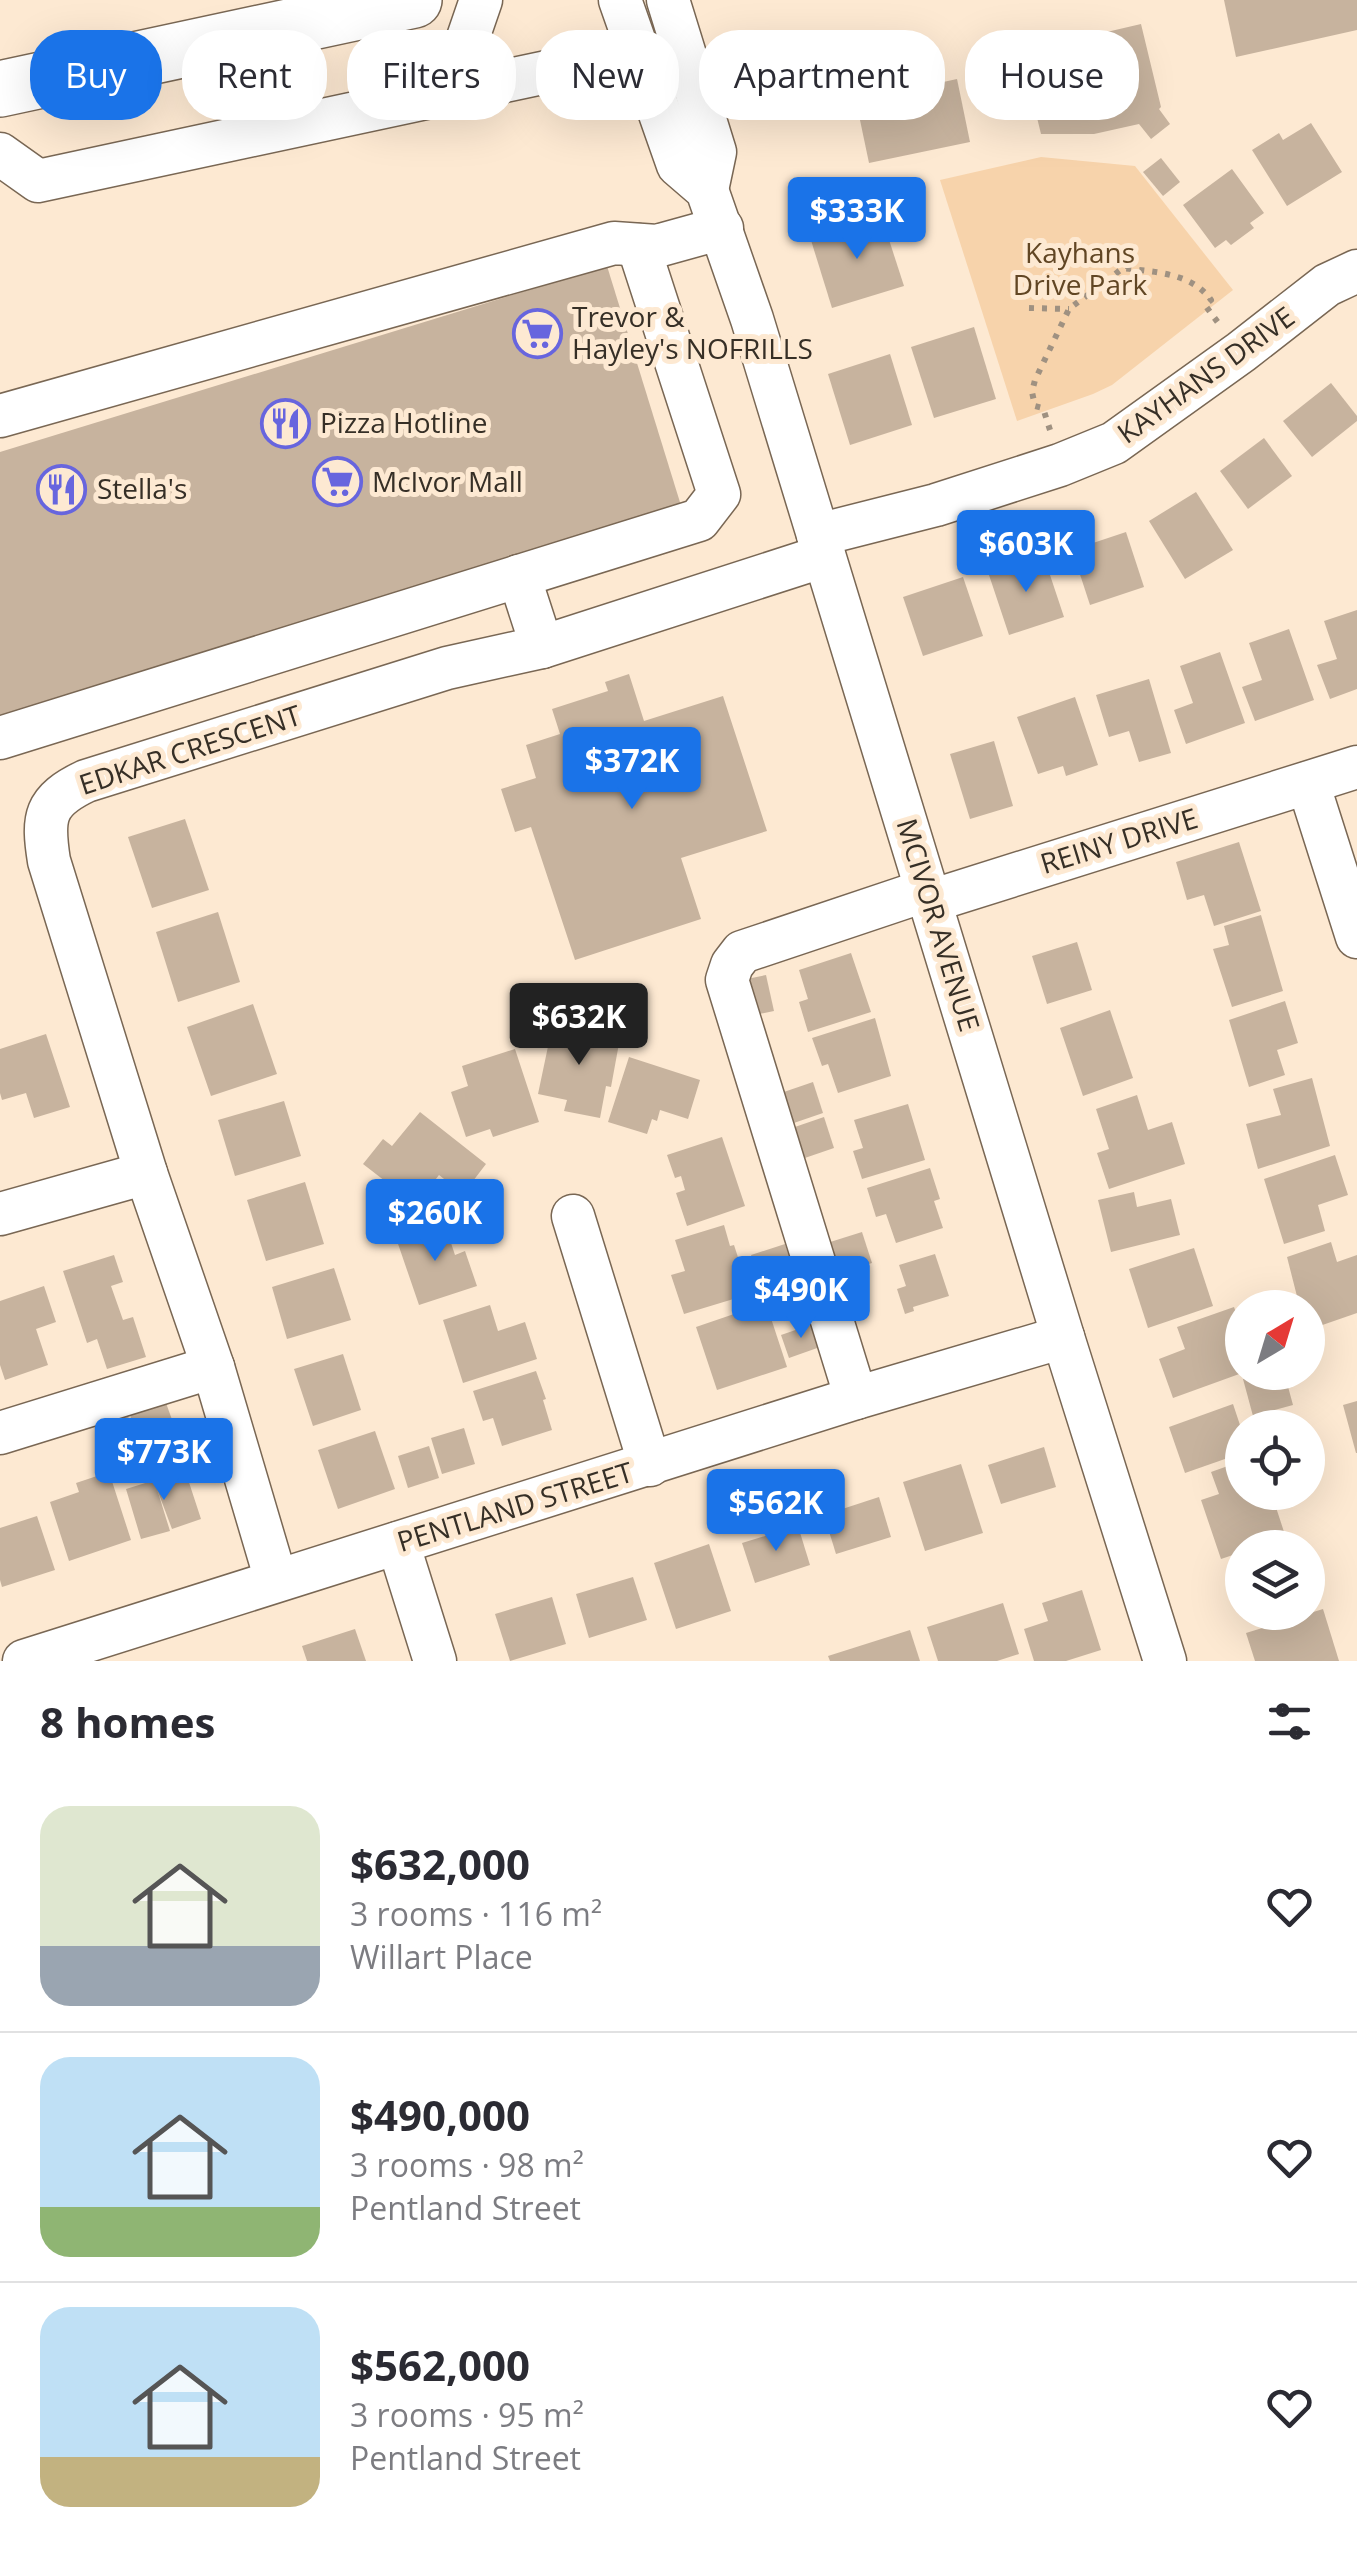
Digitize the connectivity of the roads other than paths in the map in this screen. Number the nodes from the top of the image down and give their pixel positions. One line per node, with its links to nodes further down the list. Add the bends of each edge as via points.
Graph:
1 (414, 0): 5 (main road)
2 (481, 0): 6 (street)
3 (620, 0): 10 (street, MCIVOR AVENUE, via 678,165)
4 (668, 0): 10 (street, MCIVOR AVENUE, via 714,152)
5 (252, 17): 7 (main road)
6 (471, 30)
7 (0, 89)
8 (347, 115): 9 (street, via 38,181)
9 (0, 154)
10 (714, 209): 11 (street, via 656,246); 14 (street, MCIVOR AVENUE)
11 (638, 244): 13 (street, via 614,243); 15 (street, via 719,494 699,520)
12 (1357, 271): 14 (street, KAYHANS DRIVE, via 1328,284 1114,444)
13 (0, 416)
14 (821, 545): 16 (street, EDKAR CRESCENT); 22 (street, MCIVOR AVENUE)
15 (519, 576): 16 (street); 17 (street)
16 (542, 647): 19 (street, EDKAR CRESCENT, via 447,668)
17 (149, 692): 18 (street); 19 (street)
18 (0, 738)
19 (168, 756): 24 (street, EDKAR CRESCENT, via 66,791 48,810 45,837)
20 (1357, 768): 21 (street, REINY DRIVE)
21 (1308, 783): 22 (street, REINY DRIVE); 23 (street)
22 (929, 896): 27 (street, MCIVOR AVENUE); 29 (street, REINY DRIVE, via 742,952 727,980)
23 (1357, 937)
24 (146, 1173): 25 (street); 28 (street, EDKAR CRESCENT)
25 (0, 1214)
26 (572, 1216): 31 (street)
27 (1064, 1336): 29 (street, PENTLAND STREET); 37 (street, MCIVOR AVENUE)
28 (213, 1367): 30 (street); 33 (street, EDKAR CRESCENT)
29 (856, 1398): 31 (street, PENTLAND STREET)
30 (0, 1433)
31 (650, 1465): 32 (street, PENTLAND STREET)
32 (398, 1543): 33 (street, PENTLAND STREET); 36 (street)
33 (276, 1580): 34 (street, PENTLAND STREET)
34 (91, 1651): 35 (street, PENTLAND STREET)
35 (24, 1661)
36 (435, 1661)
37 (1165, 1661)

